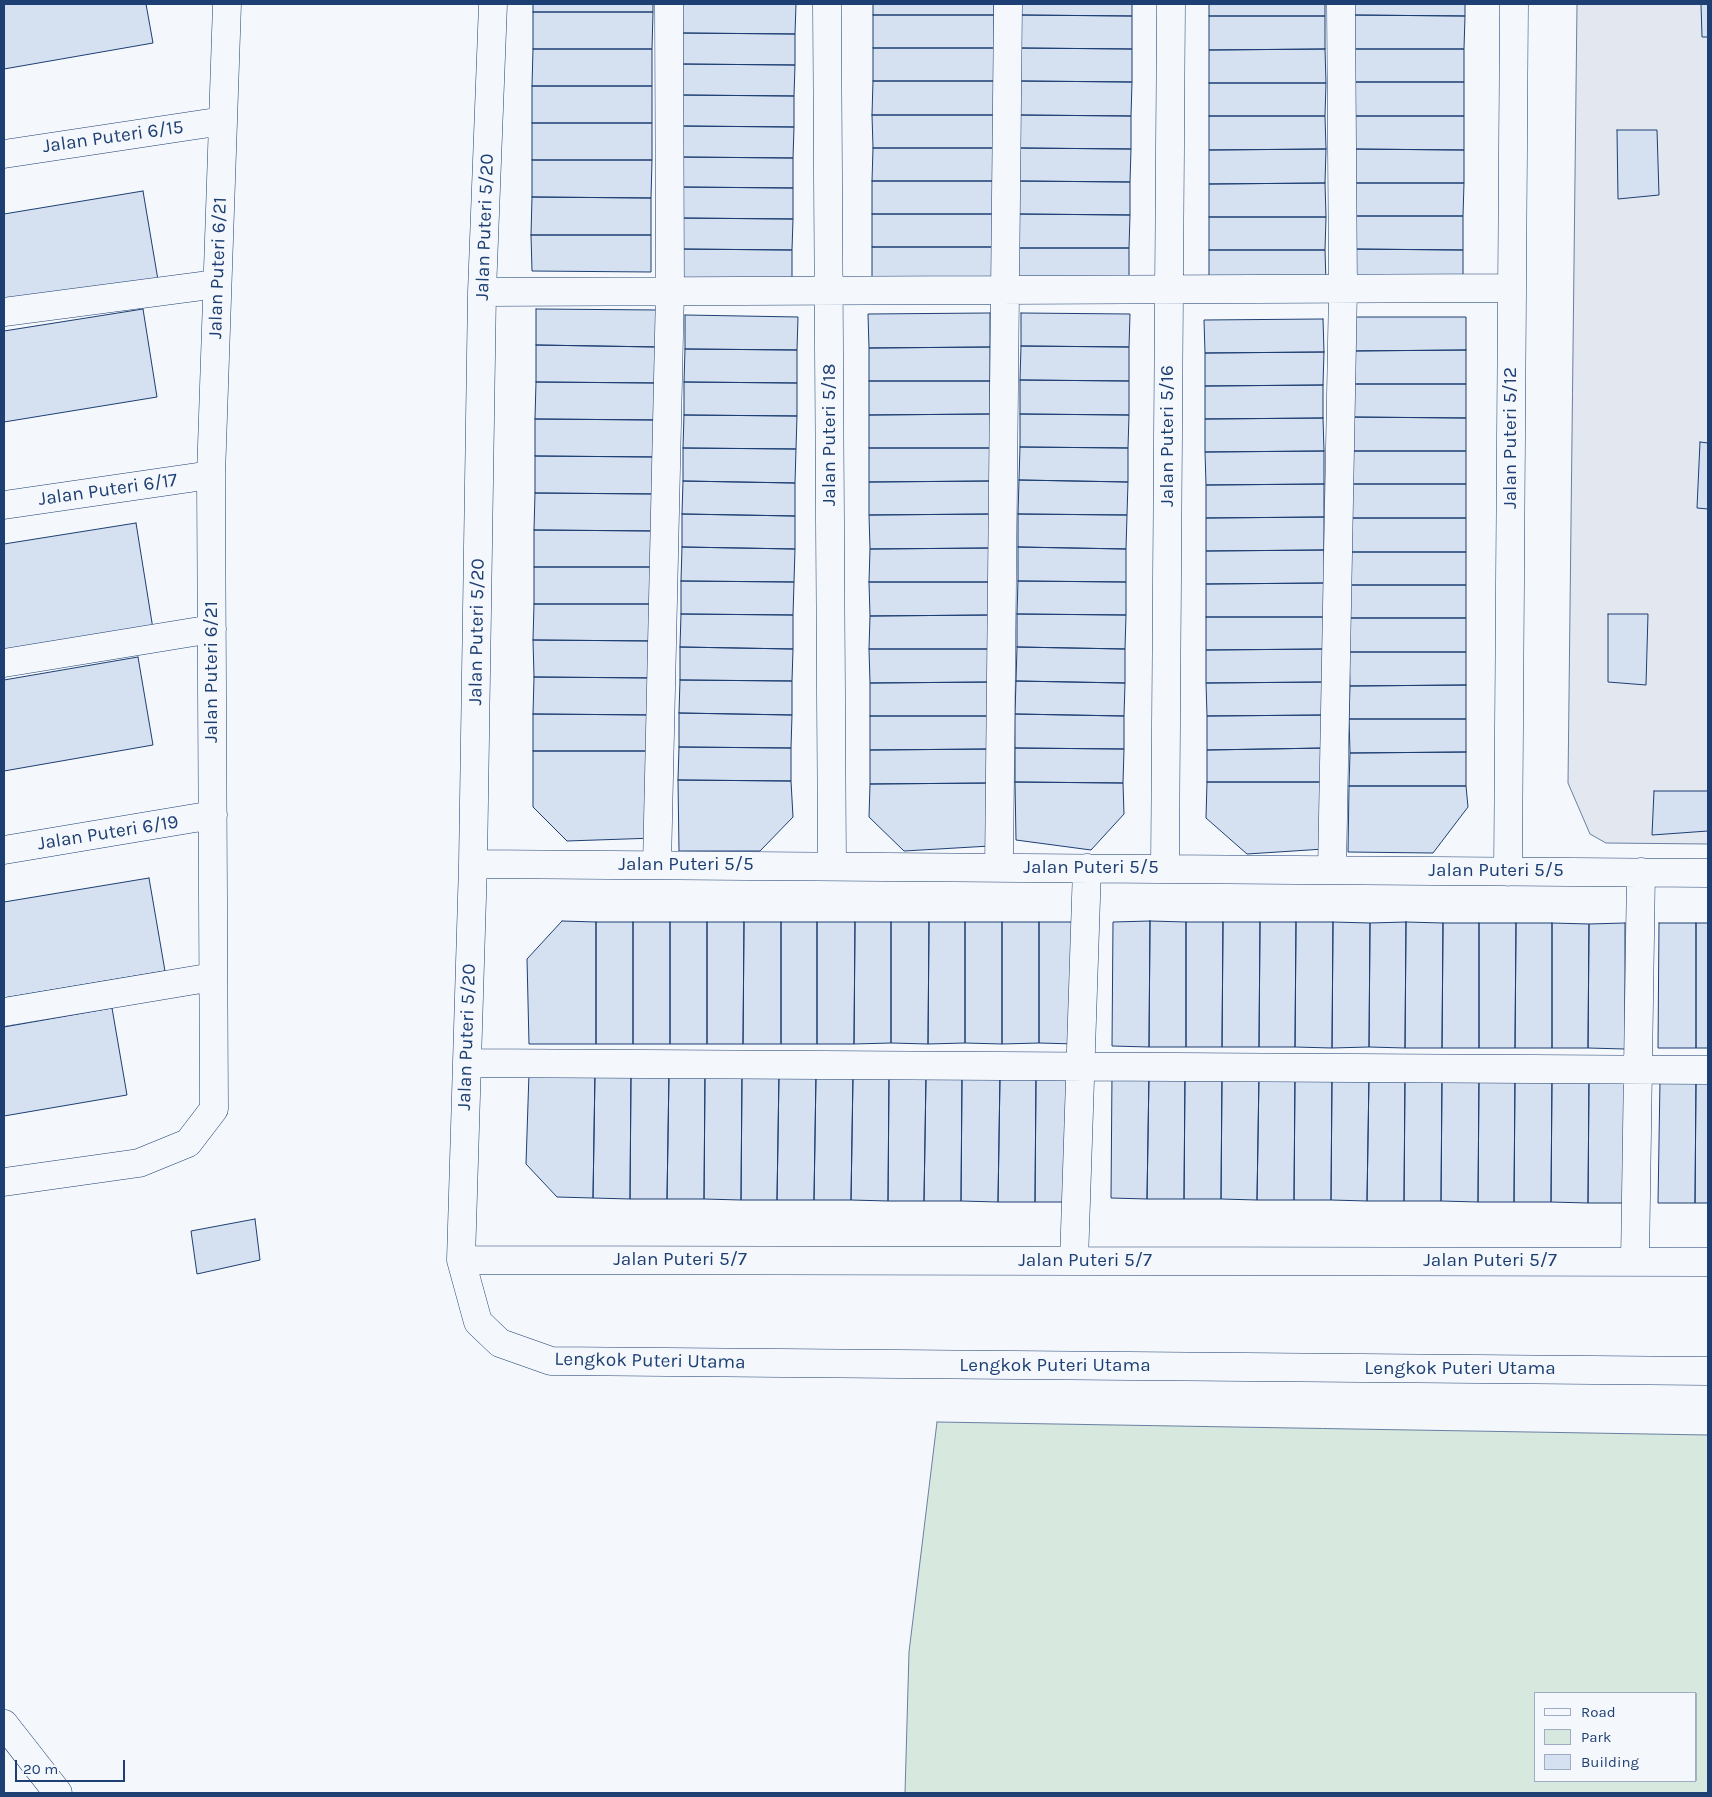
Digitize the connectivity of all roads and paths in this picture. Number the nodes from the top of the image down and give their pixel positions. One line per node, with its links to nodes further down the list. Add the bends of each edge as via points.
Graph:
1 (227, 4): 9 (street, Jalan Puteri 6/21)
2 (493, 4): 18 (street, Jalan Puteri 5/20)
3 (669, 4): 16 (street)
4 (827, 4): 17 (street, Jalan Puteri 5/18)
5 (1008, 4): 15 (street)
6 (1171, 4): 13 (street, Jalan Puteri 5/16)
7 (1342, 4): 14 (street)
8 (1514, 4): 12 (street, Jalan Puteri 5/12)
9 (223, 121): 10 (street, Jalan Puteri 6/15); 11 (street, Jalan Puteri 6/21)
10 (4, 154)
11 (217, 284): 19 (street); 20 (street, Jalan Puteri 6/21)
12 (1512, 288): 14 (street); 33 (street, Jalan Puteri 5/12)
13 (1169, 289): 14 (street); 15 (street); 31 (street, Jalan Puteri 5/16)
14 (1344, 289): 32 (street)
15 (1004, 290): 17 (street); 29 (street)
16 (670, 291): 17 (street); 18 (street); 27 (street)
17 (829, 291): 28 (street, Jalan Puteri 5/18)
18 (482, 292): 26 (street, Jalan Puteri 5/20)
19 (4, 312)
20 (211, 475): 21 (street, Jalan Puteri 6/17); 22 (street, Jalan Puteri 6/21)
21 (4, 505)
22 (212, 629): 23 (street); 24 (street, Jalan Puteri 6/21)
23 (4, 663)
24 (212, 815): 25 (street, Jalan Puteri 6/19); 36 (street, Jalan Puteri 6/21)
25 (4, 850)
26 (473, 864): 27 (street, Jalan Puteri 5/5); 38 (street, Jalan Puteri 5/20)
27 (657, 865): 28 (street, Jalan Puteri 5/5)
28 (832, 866): 29 (street, Jalan Puteri 5/5)
29 (999, 868): 30 (street, Jalan Puteri 5/5)
30 (1086, 868): 31 (street, Jalan Puteri 5/5); 39 (street)
31 (1165, 868): 32 (street, Jalan Puteri 5/5)
32 (1332, 870): 33 (street, Jalan Puteri 5/5)
33 (1508, 872): 34 (street, Jalan Puteri 5/5)
34 (1640, 872): 35 (street, Jalan Puteri 5/5); 40 (street)
35 (1708, 873)
36 (213, 977): 37 (street); 42 (street, Jalan Puteri 6/21, via 214,1109 188,1143 139,1163)
37 (4, 1012)
38 (467, 1063): 39 (street); 43 (street, Jalan Puteri 5/20)
39 (1081, 1067): 40 (street); 44 (street)
40 (1637, 1070): 41 (street); 45 (street)
41 (1708, 1070)
42 (4, 1182)
43 (461, 1260): 44 (street, Jalan Puteri 5/7); 47 (street, Lengkok Puteri Utama, via 478,1322 500,1343 551,1361)
44 (1074, 1261): 45 (street, Jalan Puteri 5/7)
45 (1635, 1261): 46 (street, Jalan Puteri 5/7)
46 (1708, 1262)
47 (1708, 1371)
48 (4, 1724): 49 (street)
49 (58, 1793)

